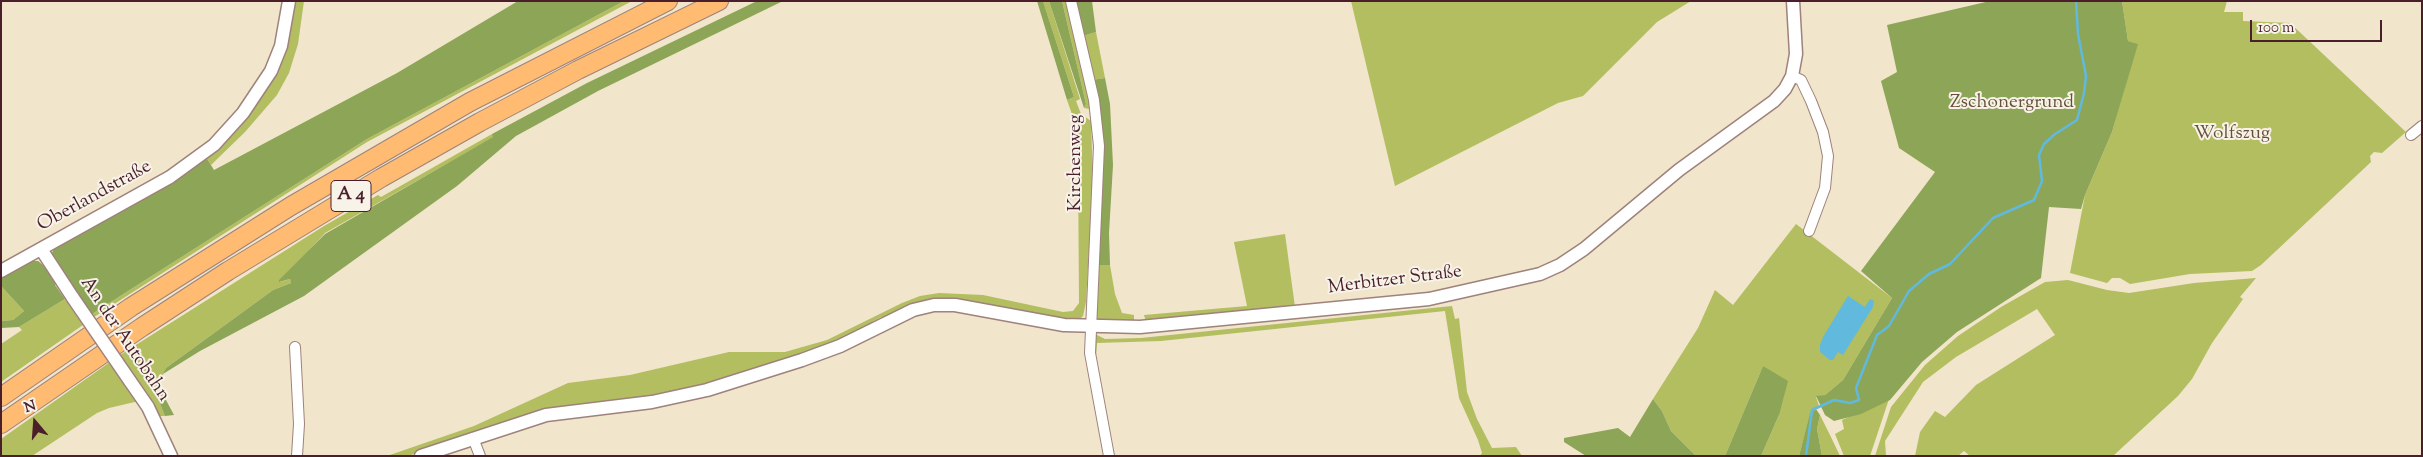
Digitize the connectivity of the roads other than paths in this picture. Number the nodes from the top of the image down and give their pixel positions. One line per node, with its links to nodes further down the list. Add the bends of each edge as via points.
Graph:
1 (290, 1): 12 (street, Oberlandstraße, via 272,71 244,113 205,153 170,177)
2 (640, 1): 7 (highway)
3 (668, 1): 7 (highway, A 4)
4 (720, 1): 17 (highway, A 4, via 480,122 302,224 158,316)
5 (1071, 1): 14 (street, Kirchenweg, via 1094,100 1099,146)
6 (1793, 1): 8 (street, Merbitzer Straße, via 1796,54)
7 (588, 41): 16 (highway, A 4, via 470,102 291,206 131,307)
8 (1792, 76): 11 (street, via 1801,80 1811,101 1828,156 1825,188); 14 (street, Merbitzer Straße, via 1774,101 1679,170 1584,249 1540,274 1429,299 1140,328)
9 (2422, 126): 10 (street)
10 (2411, 135)
11 (1809, 231)
12 (41, 249): 13 (street, Oberlandstraße); 19 (street, An der Autobahn, bridge, via 148,407)
13 (1, 271)
14 (1090, 327): 18 (street, Merbitzer Straße, via 955,305 934,305 913,310 840,346 707,390 652,402 546,415); 23 (street, via 1090,353)
15 (295, 347): 20 (street, via 299,424)
16 (1, 397)
17 (1, 424)
18 (473, 438): 21 (street, Merbitzer Straße); 22 (street)
19 (170, 456)
20 (297, 456)
21 (421, 456)
22 (480, 456)
23 (1109, 456)

